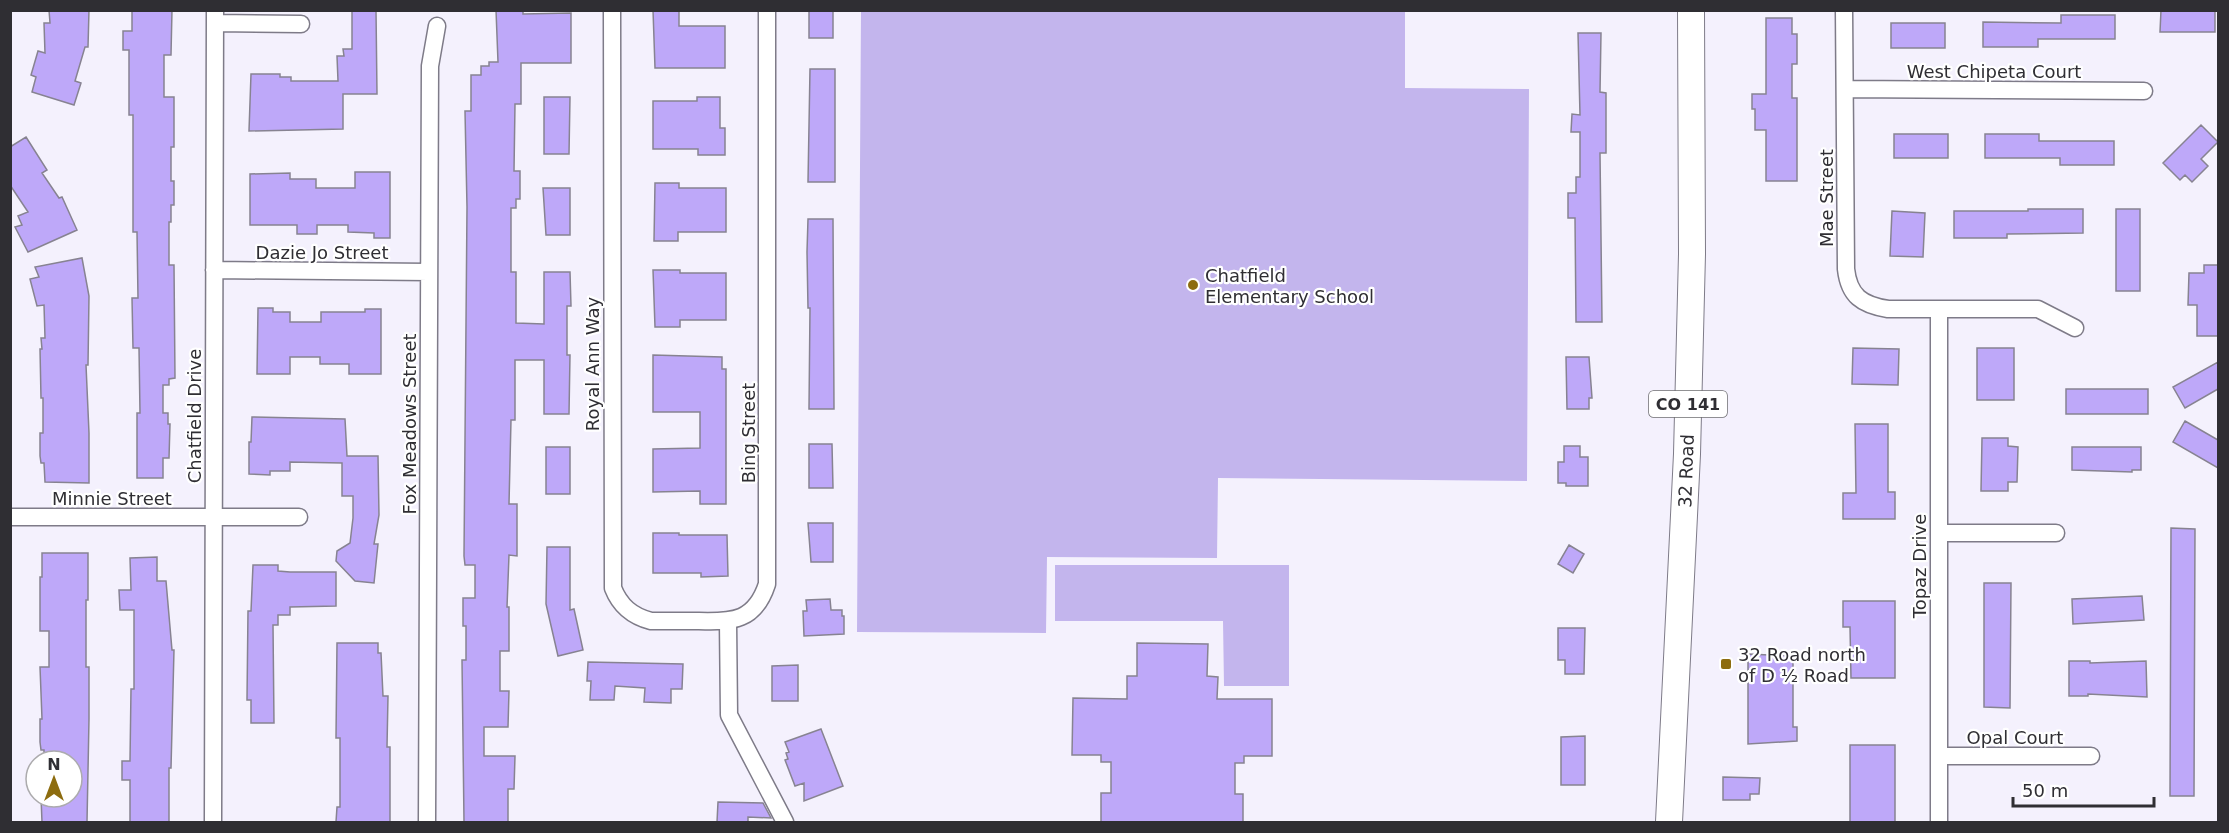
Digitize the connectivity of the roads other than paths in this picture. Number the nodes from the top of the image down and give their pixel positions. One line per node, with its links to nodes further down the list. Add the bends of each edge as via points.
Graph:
1 (612, 10): 19 (street, Royal Ann Way, via 613,588 622,605 640,618)
2 (767, 10): 19 (street, Bing Street, via 767,584 752,610)
3 (1691, 10): 22 (main road, 32 Road / CO 141, via 1692,254 1687,454)
4 (1844, 10): 8 (street, Mae Street)
5 (215, 17): 6 (street); 10 (street, Chatfield Drive)
6 (301, 24)
7 (437, 26): 11 (street, Fox Meadows Street, via 430,66)
8 (1845, 89): 9 (street, West Chipeta Court); 12 (street, Mae Street, via 1848,284 1857,297 1872,306)
9 (2144, 91)
10 (214, 270): 11 (street, Dazie Jo Street); 15 (street, Chatfield Drive)
11 (429, 272): 24 (street, Fox Meadows Street)
12 (1939, 309): 13 (street, Mae Street, via 2038,309); 17 (street, Topaz Drive)
13 (2075, 328)
14 (10, 517): 15 (street, Minnie Street)
15 (213, 517): 16 (street, Minnie Street); 23 (street, Chatfield Drive)
16 (299, 517)
17 (1939, 534): 18 (street); 20 (street, Topaz Drive)
18 (2056, 534)
19 (728, 622): 25 (street, via 729,715)
20 (1939, 756): 21 (street, Opal Court); 27 (street, Topaz Drive)
21 (2091, 756)
22 (1669, 810): 26 (main road)
23 (213, 822)
24 (428, 822)
25 (784, 822)
26 (1652, 822)
27 (1939, 822)

